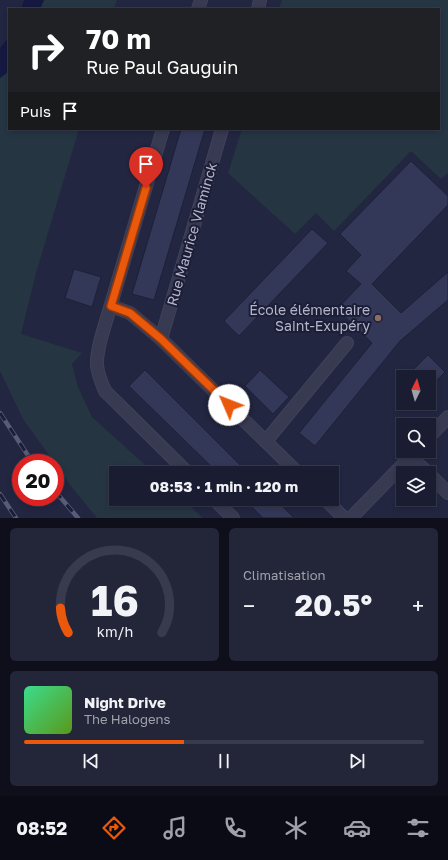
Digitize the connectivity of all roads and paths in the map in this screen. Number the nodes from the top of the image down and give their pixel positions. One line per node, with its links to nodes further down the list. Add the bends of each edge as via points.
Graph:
1 (163, 130): 3 (street)
2 (222, 130): 4 (street, Rue Maurice Vlaminck)
3 (111, 306): 4 (street, via 130,313); 10 (street, via 97,356 98,373 105,391)
4 (161, 339): 8 (street)
5 (347, 343): 8 (street)
6 (448, 418): 7 (street)
7 (436, 430)
8 (266, 441): 11 (street)
9 (409, 458): 18 (street)
10 (181, 466)
11 (291, 466)
12 (436, 482): 13 (street)
13 (448, 493)
14 (221, 506): 16 (street)
15 (332, 506): 17 (street)
16 (233, 518)
17 (344, 518)
18 (351, 518)

